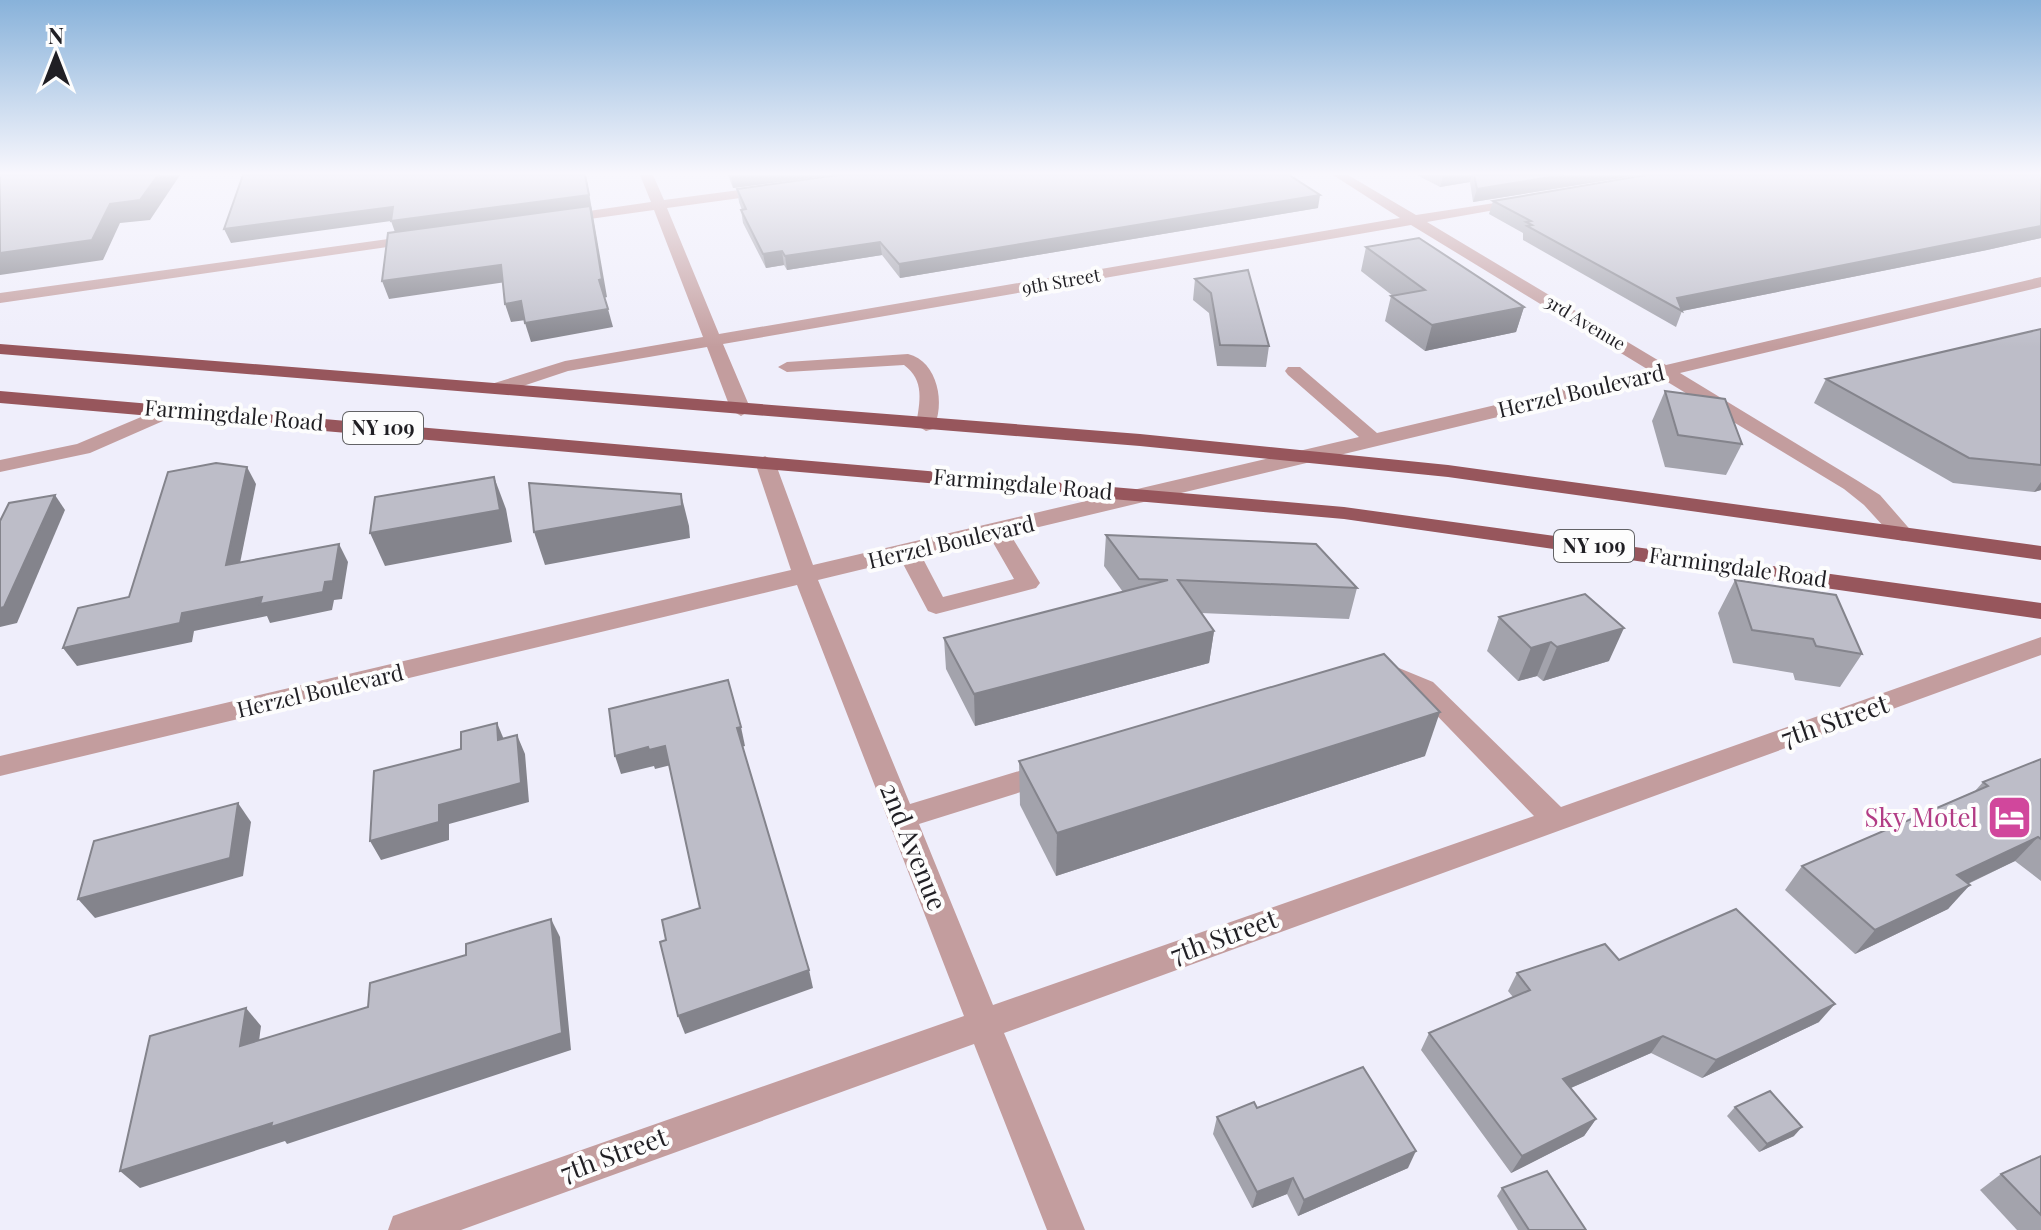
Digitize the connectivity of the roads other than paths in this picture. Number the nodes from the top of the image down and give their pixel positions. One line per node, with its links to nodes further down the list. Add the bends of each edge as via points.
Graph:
1 (669, 232): 7 (street)
2 (1344, 232): 7 (street, 9th Street)
3 (1436, 232): 11 (street, 3rd Avenue)
4 (439, 236): 6 (street)
5 (2041, 282): 11 (street, Herzel Boulevard)
6 (0, 298)
7 (714, 342): 12 (street, 9th Street, via 565,366); 15 (street)
8 (0, 349): 12 (main road, NY 109)
9 (787, 367): 16 (street, via 908,359 919,366 931,390)
10 (1294, 371): 17 (street)
11 (1666, 371): 17 (street, Herzel Boulevard); 23 (street, 3rd Avenue, via 1861,492)
12 (495, 389): 15 (main road, NY 109)
13 (0, 397): 14 (main road, Farmingdale Road / NY 109)
14 (172, 410): 19 (main road, Farmingdale Road / NY 109); 20 (street, via 83,449)
15 (741, 410): 16 (main road, NY 109)
16 (926, 425): 18 (main road, NY 109)
17 (1374, 440): 18 (street, Herzel Boulevard)
18 (1303, 457): 21 (street, Herzel Boulevard); 23 (main road, NY 109, via 1448,471)
19 (765, 462): 21 (main road, Farmingdale Road / NY 109); 26 (street, 2nd Avenue)
20 (0, 466)
21 (1144, 494): 22 (street, Herzel Boulevard); 27 (main road, Farmingdale Road / NY 109, via 1461,527)
22 (997, 531): 24 (street, Herzel Boulevard); 24 (street, via 1028,583 936,606)
23 (1903, 534): 25 (main road, NY 109)
24 (908, 552): 26 (street, Herzel Boulevard)
25 (2041, 553)
26 (805, 576): 31 (street, Herzel Boulevard); 32 (street, 2nd Avenue)
27 (2041, 611)
28 (2041, 645): 33 (street, 7th Street)
29 (1360, 677): 33 (street, via 1380,673 1416,681)
30 (1074, 765): 32 (street)
31 (0, 766)
32 (902, 818): 34 (street, 2nd Avenue)
33 (1555, 819): 34 (street, 7th Street)
34 (982, 1023): 35 (street, 7th Street); 36 (street, 2nd Avenue)
35 (407, 1230)
36 (1066, 1230)

